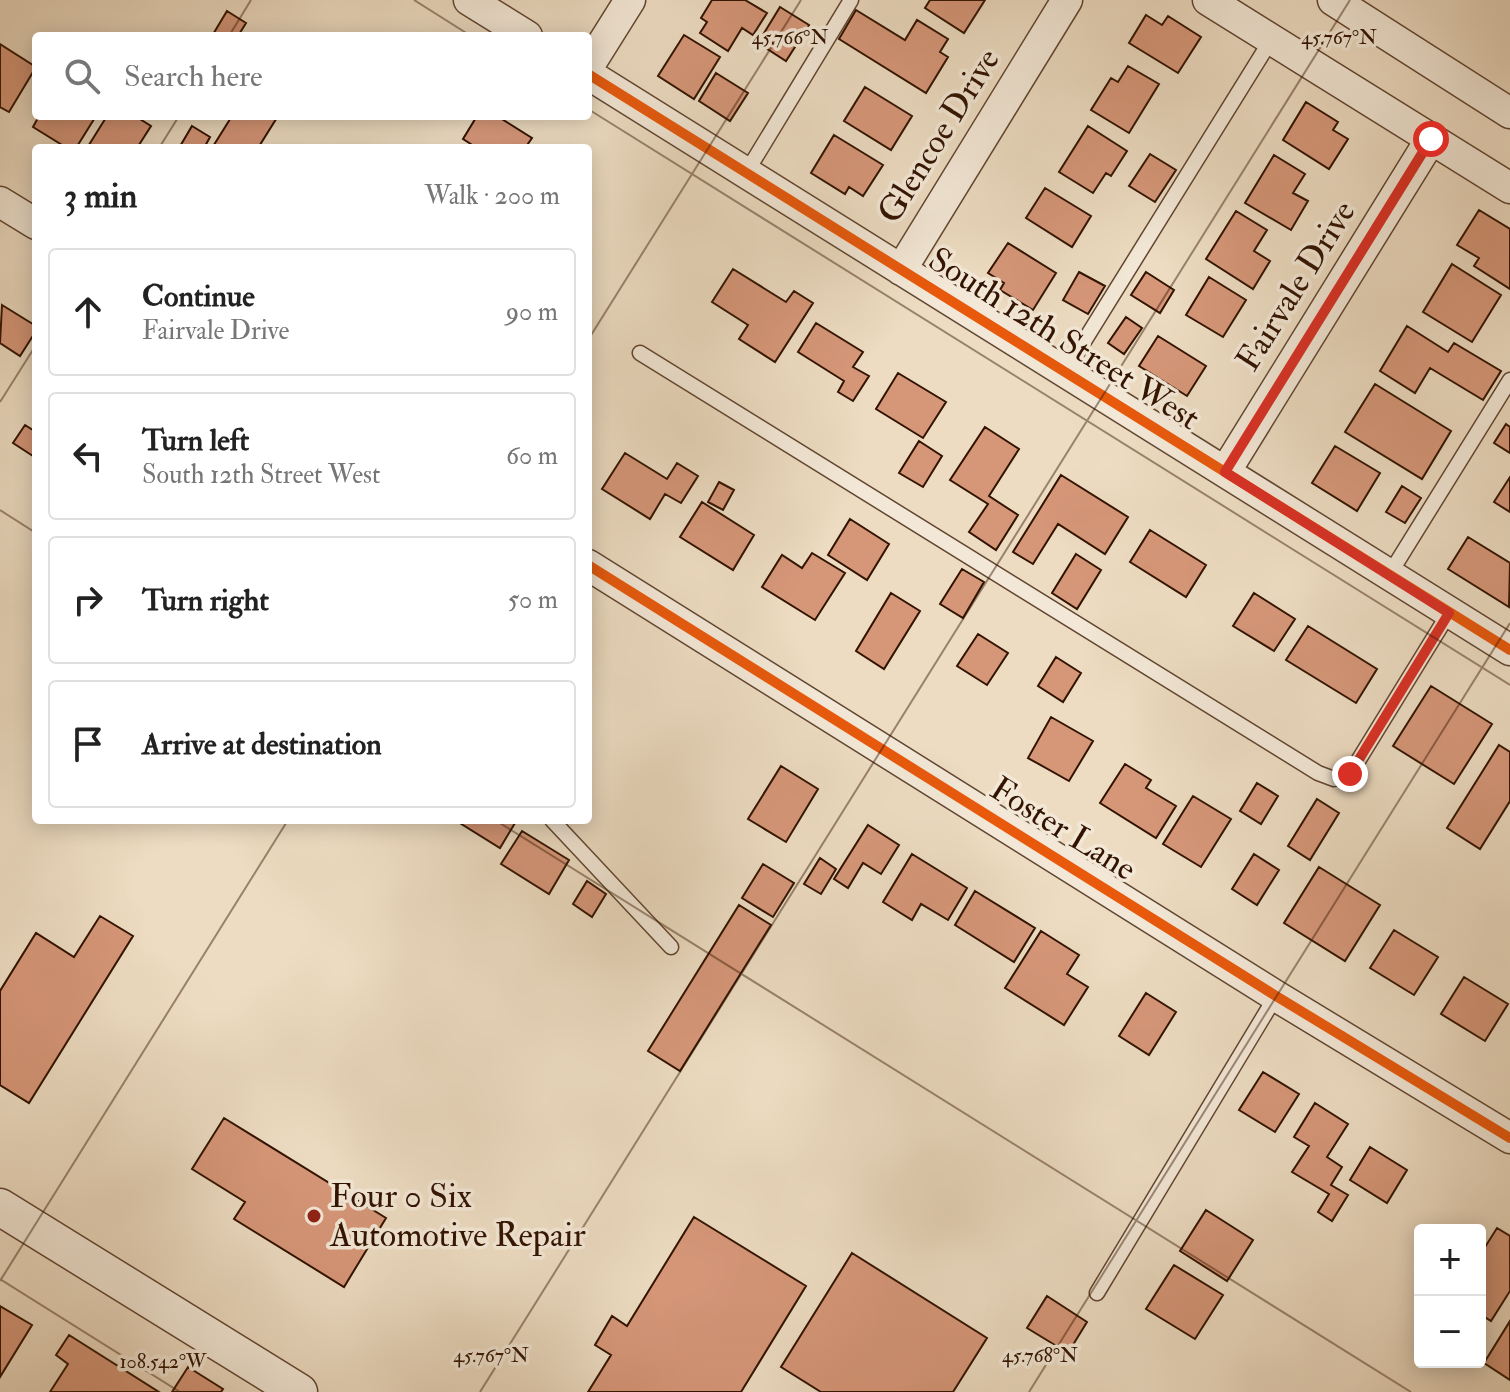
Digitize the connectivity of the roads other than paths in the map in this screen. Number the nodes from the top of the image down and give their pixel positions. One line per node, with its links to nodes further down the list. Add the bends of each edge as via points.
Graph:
1 (469, 0): 7 (street)
2 (630, 0): 9 (street)
3 (851, 0): 13 (lane)
4 (1067, 0): 17 (street, Glencoe Drive)
5 (1208, 0): 8 (street)
6 (1333, 0): 11 (street)
7 (521, 32)
8 (1271, 40): 12 (street); 19 (lane)
9 (592, 61)
10 (592, 77): 13 (street, South 12th Street West)
11 (1510, 113)
12 (1431, 139): 14 (street); 21 (street, Fairvale Drive)
13 (746, 173): 17 (street, South 12th Street West)
14 (1510, 188)
15 (0, 202): 16 (street)
16 (32, 222)
17 (901, 270): 19 (street, South 12th Street West)
18 (640, 353): 24 (lane, via 1334,779 1350,774)
19 (1065, 372): 21 (street, South 12th Street West)
20 (1510, 380): 23 (lane)
21 (1225, 472): 23 (street, South 12th Street West)
22 (592, 568): 28 (street, Foster Lane)
23 (1389, 575): 24 (street, South 12th Street West)
24 (1449, 613): 25 (street, South 12th Street West)
25 (1510, 650)
26 (556, 824): 27 (lane)
27 (671, 947)
28 (1276, 996): 29 (street, Foster Lane); 31 (lane)
29 (1510, 1138)
30 (0, 1207): 32 (street)
31 (1097, 1293)
32 (299, 1392)

